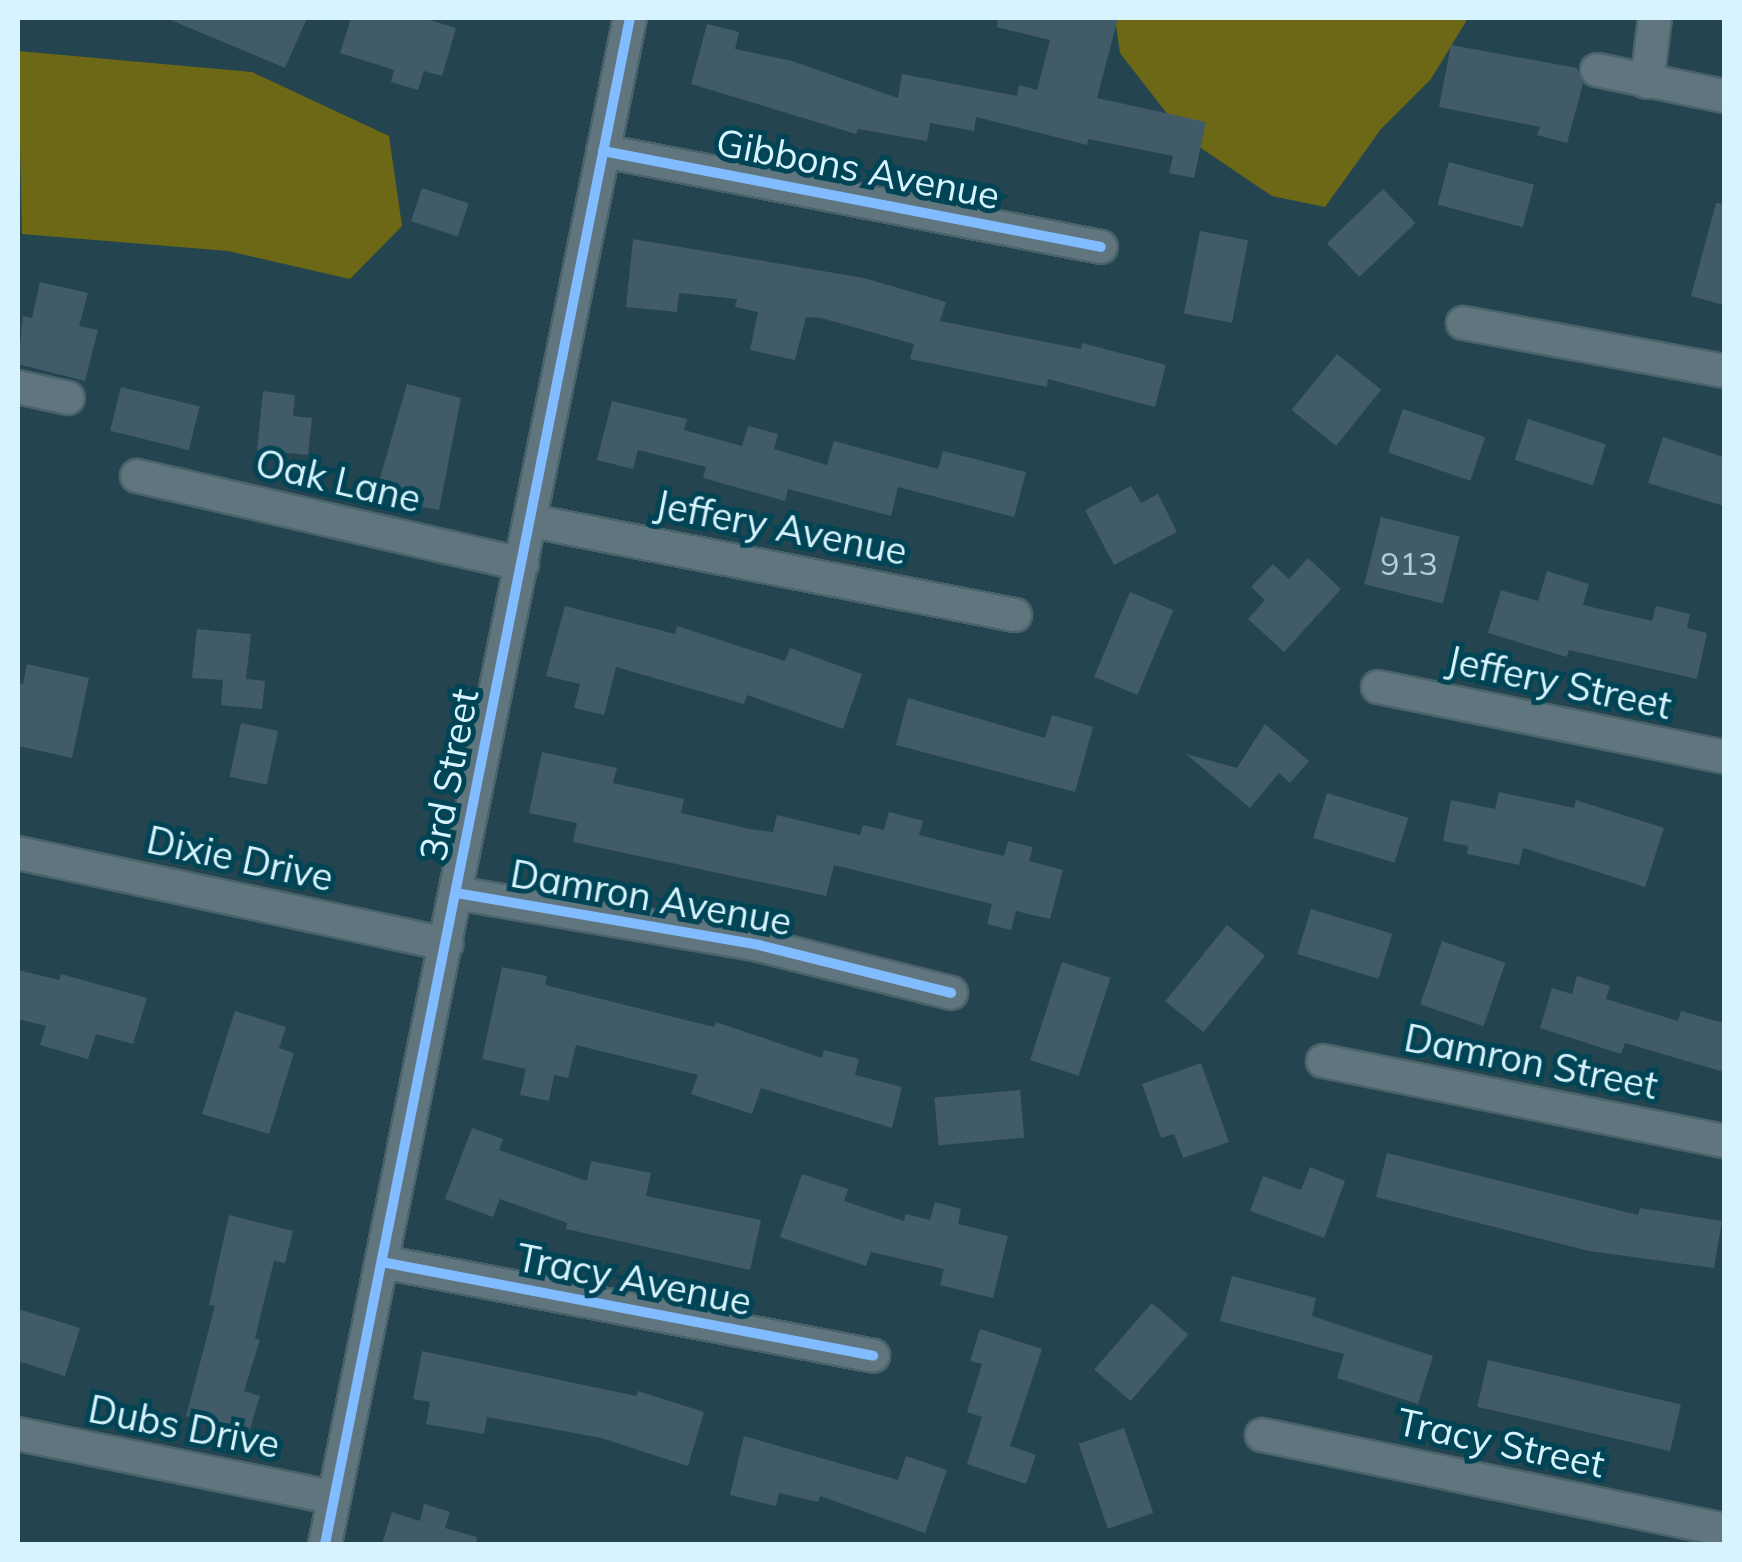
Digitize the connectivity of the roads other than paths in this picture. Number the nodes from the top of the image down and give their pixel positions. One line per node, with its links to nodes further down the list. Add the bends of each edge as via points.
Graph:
1 (630, 18): 6 (street, 3rd Street)
2 (1655, 18): 4 (street)
3 (1597, 70): 4 (street)
4 (1647, 82): 5 (street)
5 (1724, 96)
6 (604, 150): 7 (street, Gibbons Avenue); 13 (street, 3rd Street)
7 (1101, 247)
8 (1463, 323): 9 (street)
9 (1724, 372)
10 (18, 388): 11 (street)
11 (68, 398)
12 (136, 476): 14 (street, Oak Lane)
13 (531, 521): 14 (street, 3rd Street); 15 (street, Jeffery Avenue)
14 (522, 564): 19 (street, 3rd Street)
15 (1016, 614)
16 (1378, 687): 17 (street, Jeffery Street)
17 (1724, 758)
18 (18, 852): 20 (street, Dixie Drive)
19 (456, 893): 20 (street, 3rd Street); 21 (street, Damron Avenue, via 759,945)
20 (446, 944): 24 (street, 3rd Street)
21 (951, 993)
22 (1323, 1061): 23 (street, Damron Street)
23 (1724, 1141)
24 (382, 1262): 25 (street, Tracy Avenue); 28 (street, 3rd Street)
25 (874, 1356)
26 (18, 1434): 28 (street, Dubs Drive)
27 (1262, 1435): 29 (street, Tracy Street)
28 (334, 1498): 30 (street, 3rd Street)
29 (1724, 1530)
30 (325, 1544)

